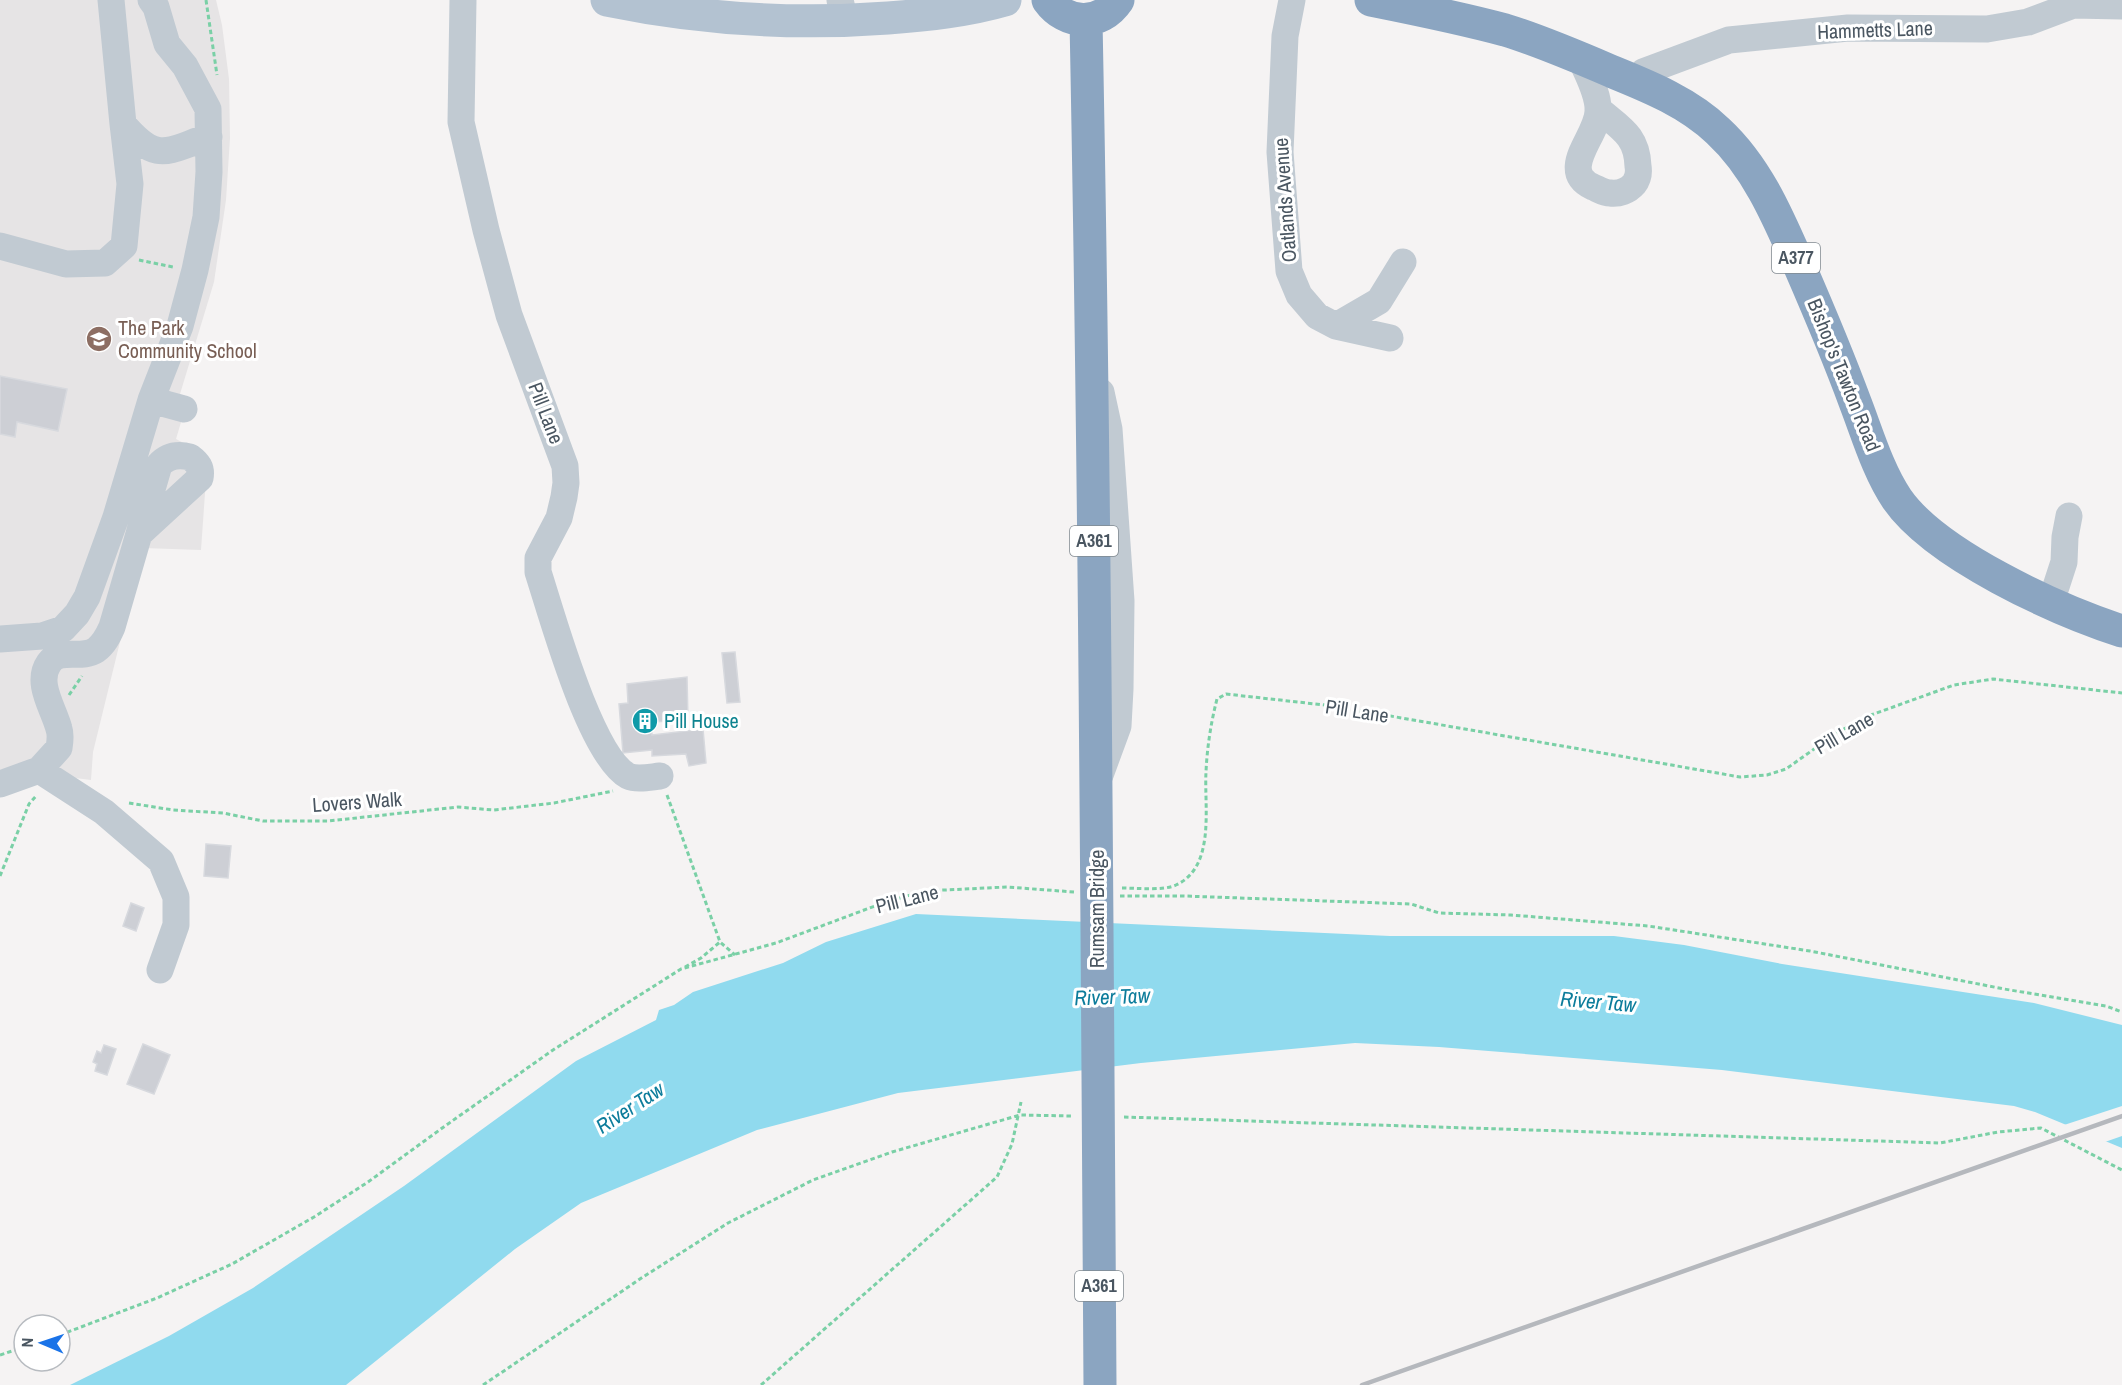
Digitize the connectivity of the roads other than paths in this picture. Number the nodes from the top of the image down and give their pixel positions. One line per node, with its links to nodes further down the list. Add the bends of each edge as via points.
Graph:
1 (111, 0): 16 (street)
2 (151, 0): 17 (street, via 167,44 208,109)
3 (463, 0): 30 (street, Pill Lane, via 461,122 509,315 565,466 559,518 538,558 538,572 587,716 608,755 631,777)
4 (607, 0): 11 (main road, via 718,17 784,21)
5 (1005, 0): 11 (main road, via 923,15)
6 (1048, 0): 12 (highway, via 1064,15)
7 (1118, 0): 12 (highway, via 1108,12)
8 (1292, 0): 20 (street, Oatlands Avenue, via 1285,36 1280,152 1289,271 1299,295 1317,316)
9 (1371, 0): 13 (highway, Bishop's Tawton Road / A377, via 1507,31)
10 (2122, 6): 14 (street, Hammetts Lane, via 2073,5 2028,22 1987,28 1848,28 1729,40 1643,72)
11 (842, 11)
12 (1086, 20): 33 (highway, Rumsam Bridge / A361, via 1097,799)
13 (1581, 59): 14 (highway, Bishop's Tawton Road / A377); 15 (street)
14 (1637, 81): 26 (highway, Bishop's Tawton Road / A377, via 1687,106 1718,130 1758,178 1897,499 1923,528 1953,551)
15 (1598, 109)
16 (123, 124): 17 (street, via 154,150 168,151); 18 (street, via 130,184 124,246 105,263 66,264)
17 (209, 137): 22 (street, via 206,217 195,270 180,326)
18 (0, 246)
19 (1402, 262): 20 (street, via 1379,301)
20 (1336, 326): 21 (street, Oatlands Avenue)
21 (1390, 338)
22 (151, 400): 23 (street); 28 (street, via 116,517 77,614 63,629 42,636)
23 (184, 409)
24 (2069, 516): 26 (street, via 2064,561)
25 (140, 534): 29 (street, via 104,642 88,654 52,658 44,670 44,686 60,732 59,748)
26 (2051, 602): 27 (highway, Bishop's Tawton Road / A377)
27 (2122, 630)
28 (0, 639)
29 (39, 770): 31 (street); 32 (street, via 104,812 161,861 176,897 176,925)
30 (660, 776)
31 (0, 784)
32 (160, 970)
33 (1100, 1385)

